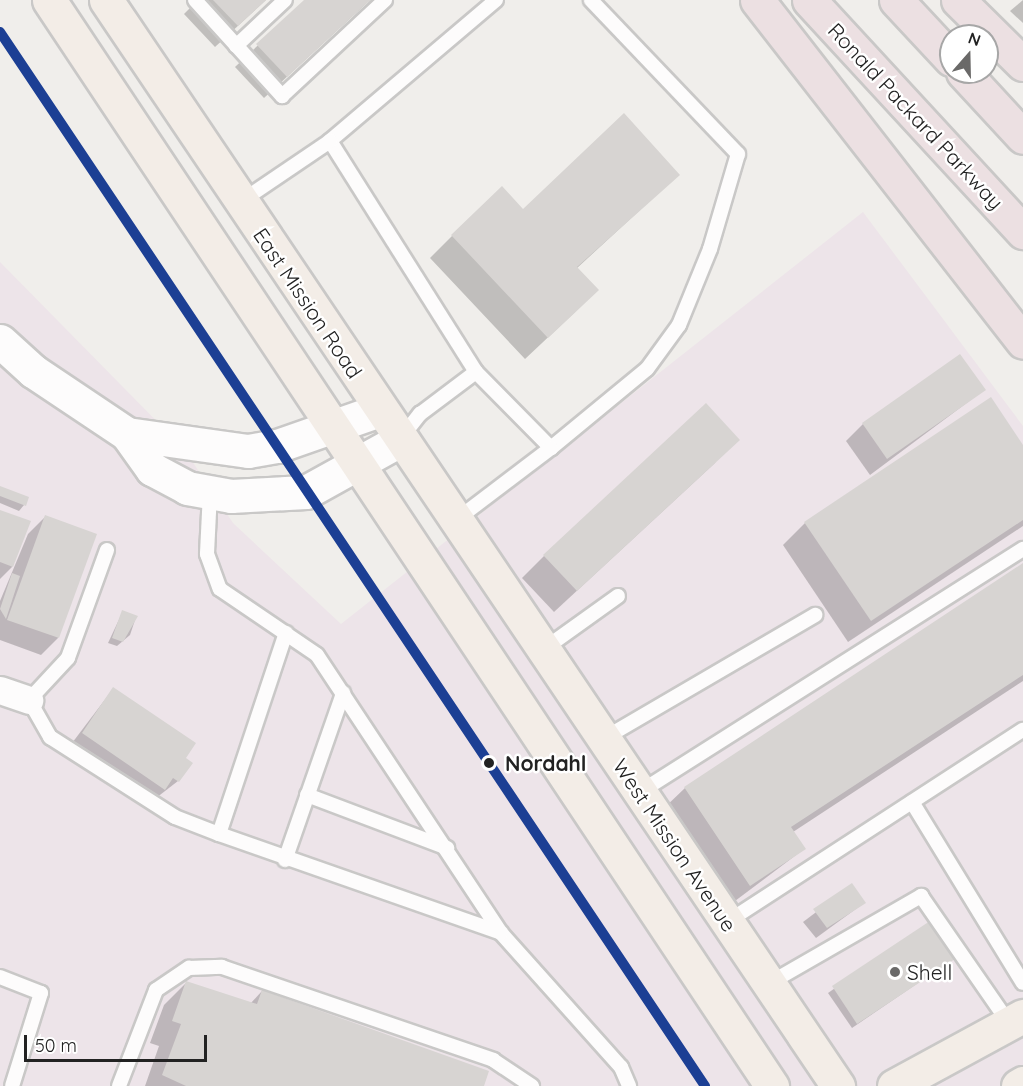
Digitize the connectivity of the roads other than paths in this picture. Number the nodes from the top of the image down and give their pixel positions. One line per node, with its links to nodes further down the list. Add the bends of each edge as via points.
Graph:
1 (49, 0): 25 (main road)
2 (106, 0): 18 (main road, East Mission Road)
3 (195, 0): 12 (lane)
4 (285, 0): 12 (lane)
5 (386, 0): 12 (lane, via 282,96)
6 (496, 0): 17 (lane)
7 (591, 0): 28 (lane, via 738,154 710,249 679,325 646,369)
8 (757, 0): 21 (highway)
9 (809, 0): 19 (highway, Ronald Packard Parkway)
10 (897, 0): 13 (highway)
11 (958, 0): 14 (highway)
12 (236, 46)
13 (939, 46)
14 (1023, 64)
15 (974, 84): 16 (highway)
16 (1023, 137)
17 (330, 141): 18 (lane); 22 (lane)
18 (240, 202): 23 (main road, East Mission Road)
19 (1023, 232)
20 (0, 341): 26 (street, via 33,371)
21 (1023, 342)
22 (476, 372): 24 (lane); 28 (lane)
23 (380, 410): 24 (lane); 25 (street); 27 (main road, East Mission Road)
24 (420, 414): 27 (lane)
25 (331, 427): 26 (street, via 248,451); 29 (main road)
26 (127, 434): 30 (street, via 152,470 187,488)
27 (398, 441): 29 (street); 31 (main road, East Mission Road)
28 (551, 448): 31 (lane)
29 (358, 467): 30 (street, via 306,492); 62 (main road, via 453,603)
30 (210, 492): 37 (lane, via 207,554 220,589)
31 (456, 520): 35 (main road, East Mission Road)
32 (1023, 549): 44 (lane)
33 (107, 550): 41 (lane, via 68,658)
34 (618, 596): 38 (lane)
35 (510, 605): 38 (main road, West Mission Avenue)
36 (815, 615): 43 (lane)
37 (286, 633): 40 (lane, via 317,655); 47 (lane)
38 (542, 651): 43 (main road, West Mission Avenue)
39 (0, 690): 41 (street)
40 (343, 693): 45 (lane); 48 (lane)
41 (29, 700): 47 (lane, via 50,737 175,817)
42 (1023, 730): 46 (lane)
43 (603, 739): 44 (main road, West Mission Avenue)
44 (639, 792): 50 (main road, West Mission Avenue)
45 (307, 795): 48 (lane); 49 (lane)
46 (912, 802): 50 (lane); 53 (lane)
47 (219, 834): 49 (lane)
48 (447, 848): 51 (lane)
49 (285, 860): 51 (lane)
50 (727, 922): 54 (main road, West Mission Avenue)
51 (501, 933): 61 (lane, via 621,1066)
52 (0, 977): 58 (lane, via 41,993)
53 (1023, 983)
54 (768, 984): 55 (lane, via 921,896); 63 (main road, West Mission Avenue)
55 (1016, 1020): 64 (main road)
56 (0, 1083): 58 (lane)
57 (1023, 1083): 65 (main road)
58 (10, 1086)
59 (119, 1086): 60 (lane, via 156,990 189,968 222,967 493,1060)
60 (532, 1086)
61 (629, 1086)
62 (772, 1086)
63 (838, 1086)
64 (894, 1086)
65 (1018, 1086)

